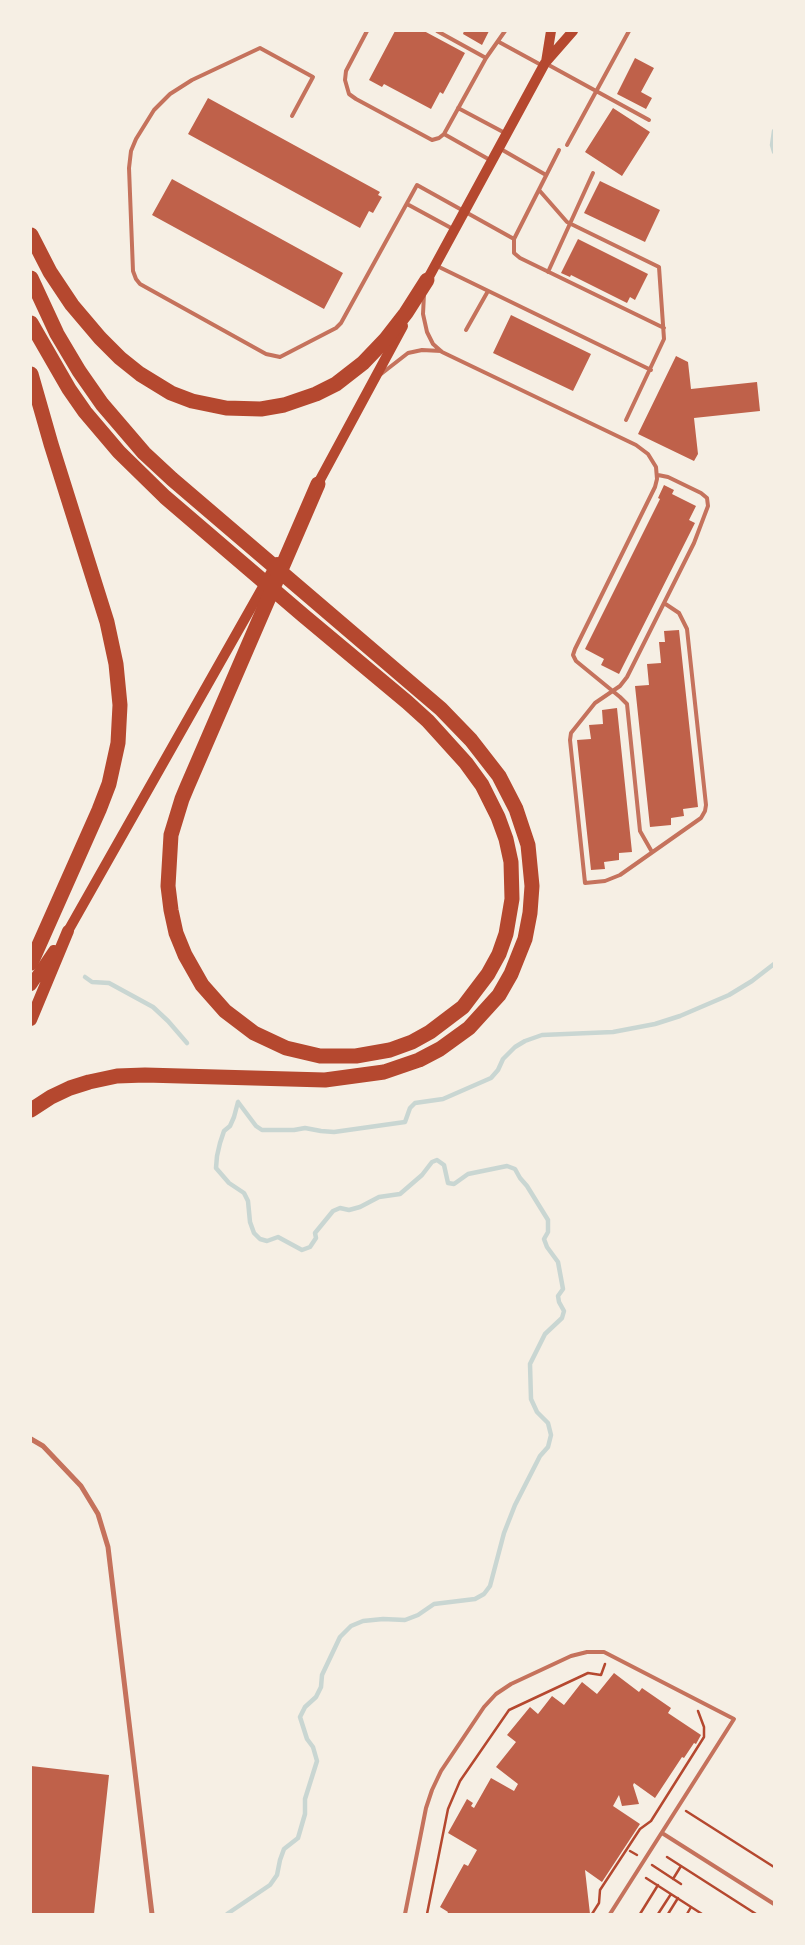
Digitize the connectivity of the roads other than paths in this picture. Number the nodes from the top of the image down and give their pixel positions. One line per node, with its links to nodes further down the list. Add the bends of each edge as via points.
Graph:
1 (366, 31): 16 (lane, via 346,71 349,94 426,137 436,140)
2 (437, 31): 8 (lane)
3 (448, 31): 8 (lane)
4 (505, 31): 9 (lane)
5 (551, 31): 11 (main road)
6 (573, 31): 11 (main road)
7 (630, 31): 12 (lane)
8 (446, 36): 10 (lane)
9 (499, 42): 10 (lane); 11 (lane)
10 (486, 58): 13 (lane)
11 (545, 65): 12 (lane); 17 (main road)
12 (597, 91): 15 (lane); 18 (lane)
13 (458, 108): 16 (lane); 17 (lane)
14 (292, 116): 25 (lane, via 313,77 260,48 192,80 170,94 154,110 136,139 129,168 133,271 140,284 266,354 283,356 341,323)
15 (649, 120)
16 (444, 134): 21 (lane)
17 (507, 134): 19 (main road)
18 (567, 145)
19 (499, 148): 21 (main road); 23 (lane)
20 (559, 150): 23 (lane)
21 (492, 161): 26 (main road)
22 (593, 173): 27 (lane)
23 (546, 175): 24 (lane)
24 (539, 190): 27 (lane); 30 (lane)
25 (407, 204): 26 (lane, via 417,185); 28 (lane)
26 (465, 211): 28 (main road); 30 (lane)
27 (571, 224): 32 (lane); 37 (lane, via 659,267)
28 (454, 230): 31 (main road)
29 (31, 235): 34 (highway, via 72,305 120,358 171,393 226,408 284,405 336,384 376,350)
30 (514, 238): 32 (lane, via 516,256)
31 (435, 265): 34 (main road); 35 (lane)
32 (548, 272): 37 (lane)
33 (31, 278): 53 (highway, via 43,307 87,383 153,462 451,718 481,751 506,788 520,821 528,846 532,886 525,939 508,979 484,1013 460,1035 419,1060 384,1072 298,1081 116,1076 70,1088)
34 (427, 280): 39 (lane, via 423,304 425,324 430,338); 42 (main road)
35 (488, 291): 38 (lane); 40 (lane)
36 (31, 323): 45 (highway, via 69,389 106,439 146,480 228,551 304,616 413,707 457,752 491,802 511,862 509,922 499,954 483,984 463,1007 430,1032 401,1046 368,1055 332,1057 296,1052 264,1039 234,1019 209,994 190,966 176,933 169,899 170,848 178,811)
37 (664, 328): 40 (lane, via 663,344)
38 (466, 330)
39 (442, 352): 42 (lane, via 422,350 408,353 382,373); 44 (lane, via 636,445 654,462)
40 (651, 370): 43 (lane)
41 (31, 374): 50 (highway, via 107,622 120,705 118,743 109,784)
42 (369, 390): 45 (main road)
43 (626, 420)
44 (658, 475): 46 (lane, via 701,494 708,502 695,540); 47 (lane, via 574,652 576,661)
45 (318, 484): 49 (main road)
46 (664, 603): 47 (lane, via 627,677); 48 (lane, via 679,613 687,629 706,808 701,818)
47 (612, 690): 48 (lane, via 626,704 640,831); 48 (lane, via 595,703 570,736 585,883 616,877)
48 (652, 852)
49 (68, 931): 51 (main road); 52 (main road)
50 (31, 963)
51 (31, 985)
52 (31, 1020)
53 (31, 1110)
54 (31, 1439): 57 (street, via 43,1446 81,1486 98,1514 108,1547)
55 (662, 1833): 56 (lane); 58 (lane, via 734,1719 604,1652 571,1656 496,1694 484,1706 441,1771 426,1808); 59 (lane)
56 (774, 1904)
57 (152, 1914)
58 (405, 1914)
59 (610, 1914)

